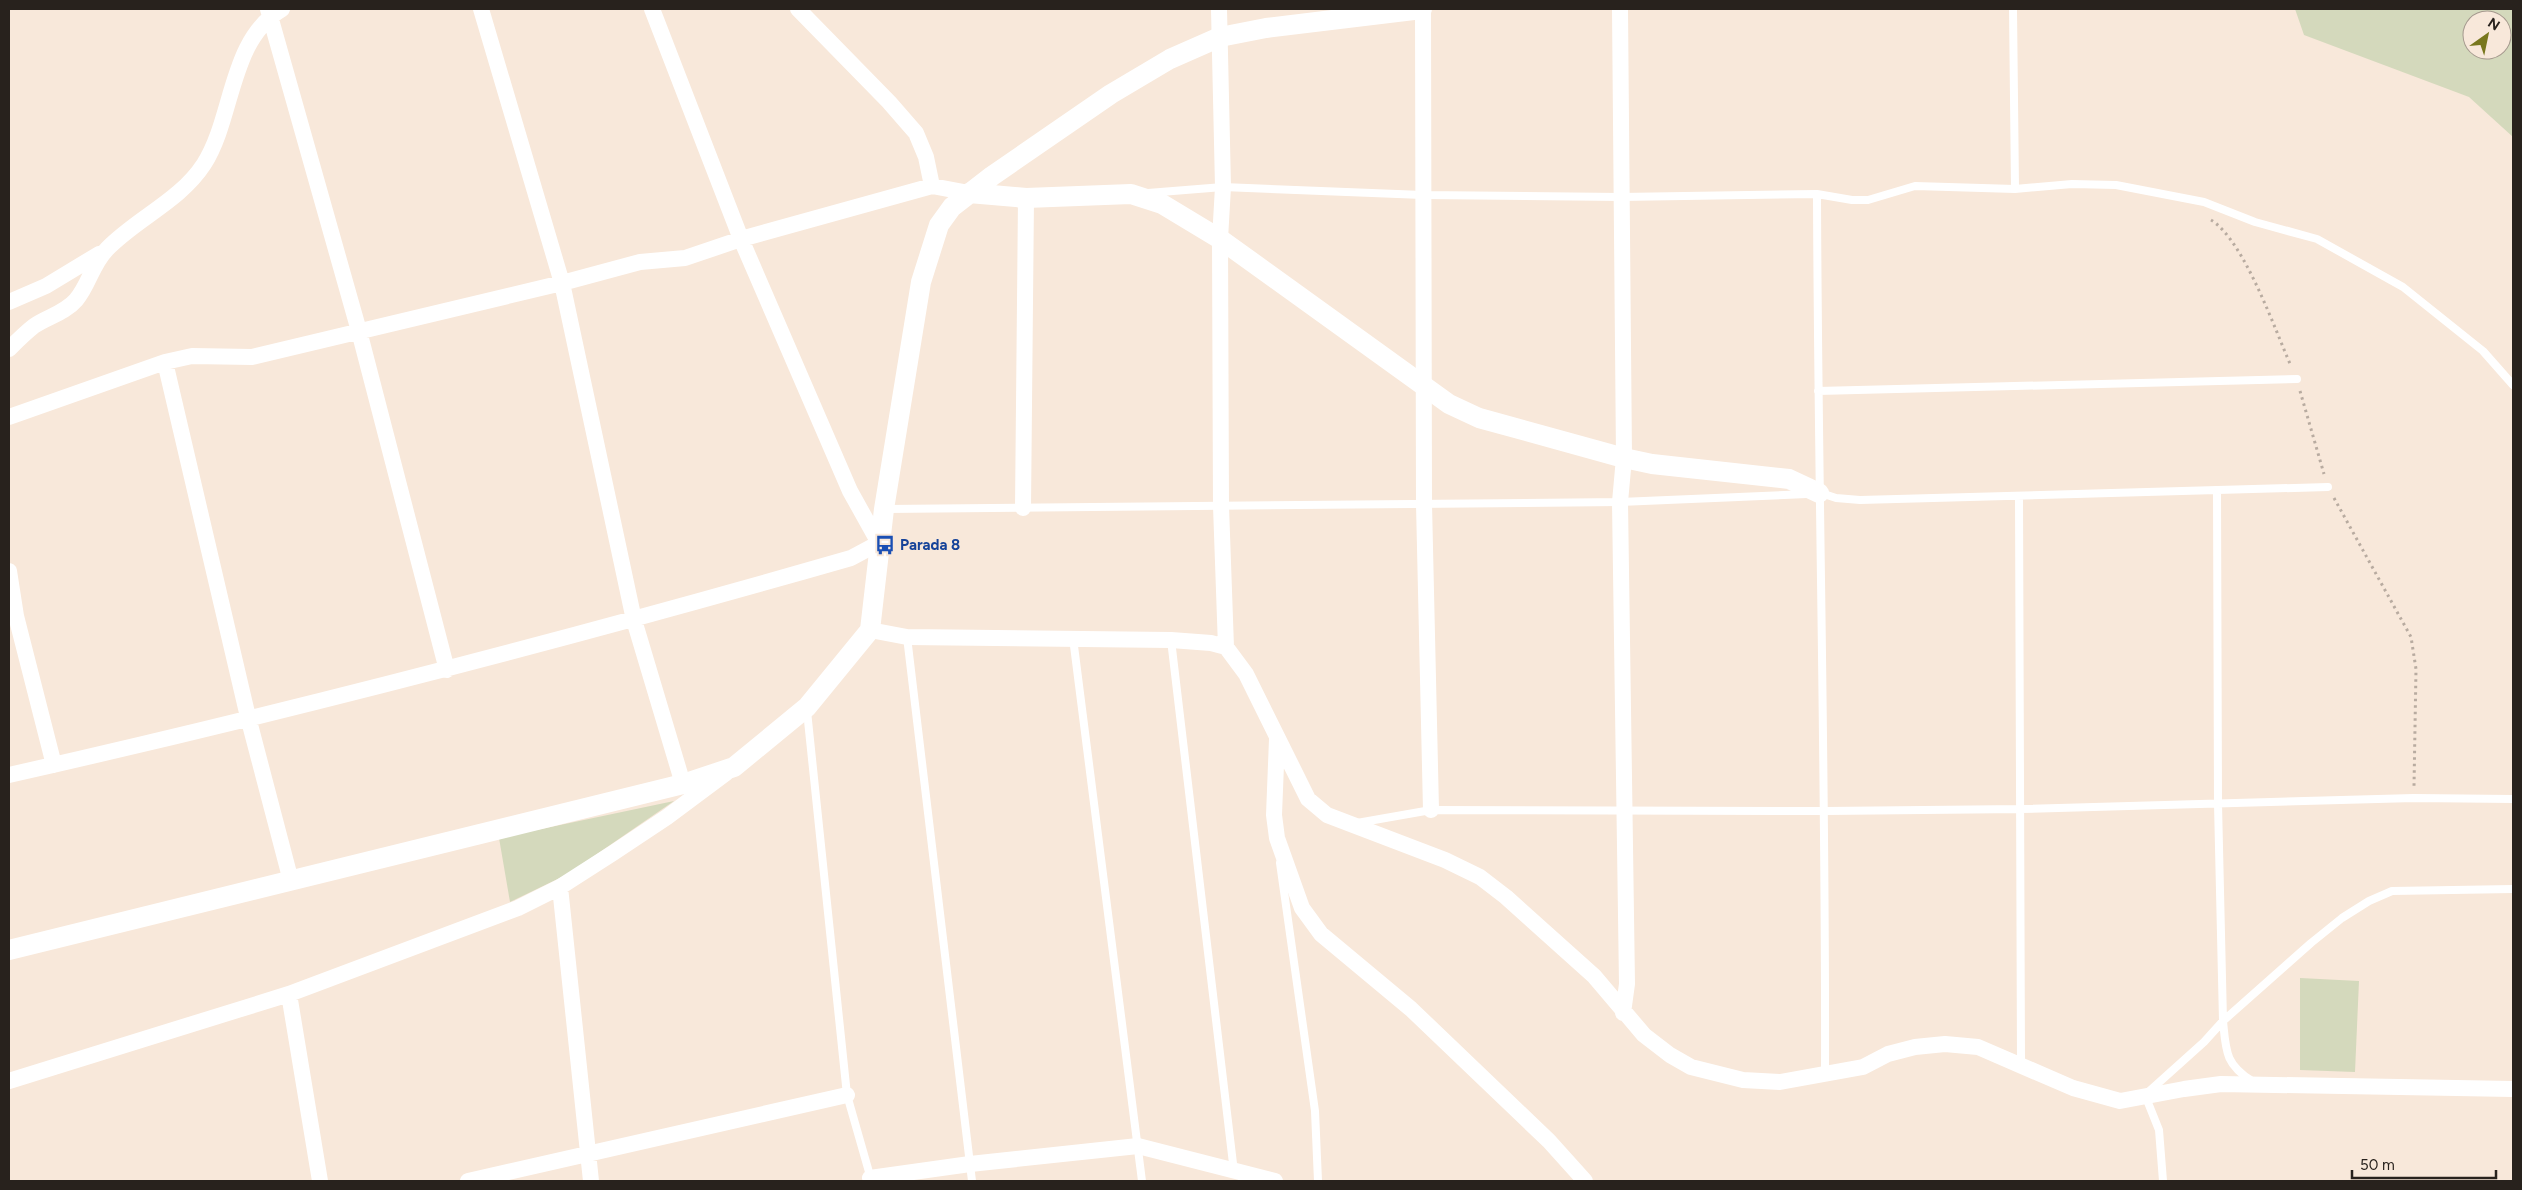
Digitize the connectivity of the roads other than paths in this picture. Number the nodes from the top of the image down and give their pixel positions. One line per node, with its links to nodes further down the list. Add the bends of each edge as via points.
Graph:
1 (481, 9): 23 (street)
2 (652, 9): 19 (street)
3 (798, 9): 10 (street, via 916,133 926,157)
4 (1218, 9): 9 (street)
5 (1422, 9): 9 (street, via 1266,28); 16 (street)
6 (1620, 9): 17 (street)
7 (2013, 9): 12 (lane)
8 (273, 11): 21 (street, via 250,44 205,163 174,196); 26 (street)
9 (1220, 37): 11 (street); 13 (street, via 1170,59 1112,94)
10 (932, 186): 13 (street); 19 (street)
11 (1223, 187): 14 (lane); 16 (lane); 20 (street)
12 (2015, 189): 15 (lane, via 1915,186 1868,200); 30 (lane, via 2072,184 2116,185 2155,191 2204,202 2255,222 2317,239 2403,287 2483,351)
13 (970, 193): 18 (street); 43 (street, via 952,207 939,225 921,282)
14 (1131, 194): 18 (street); 20 (street, via 1162,204)
15 (1817, 194): 17 (lane); 32 (lane)
16 (1423, 195): 17 (lane); 31 (street)
17 (1620, 197): 34 (street)
18 (1026, 198): 42 (street)
19 (741, 239): 23 (street, via 685,258 640,262); 44 (street, via 850,491)
20 (1220, 240): 31 (street); 41 (street)
21 (107, 248): 22 (street); 24 (street, via 89,274)
22 (66, 274): 24 (street, via 76,278); 25 (street, via 27,296)
23 (562, 283): 26 (street); 47 (street)
24 (81, 293): 27 (street, via 75,302 35,326)
25 (9, 302)
26 (359, 330): 28 (street, via 252,357 192,356); 53 (street)
27 (9, 349)
28 (165, 362): 33 (street); 55 (street)
29 (2297, 379): 32 (lane)
30 (2513, 385)
31 (1425, 388): 34 (street, via 1479,418); 40 (street)
32 (1818, 391): 37 (lane)
33 (9, 418)
34 (1624, 458): 37 (street, via 1789,479); 39 (street)
35 (2328, 487): 36 (lane)
36 (2217, 490): 38 (lane); 62 (lane)
37 (1819, 493): 38 (lane, via 1860,500); 39 (lane); 65 (lane)
38 (2019, 497): 63 (lane)
39 (1620, 502): 40 (lane); 66 (street)
40 (1424, 504): 41 (lane); 64 (street)
41 (1221, 506): 42 (lane); 52 (street)
42 (1023, 508): 43 (lane)
43 (884, 509): 44 (street)
44 (879, 543): 47 (street, via 851,558); 48 (street)
45 (9, 571): 46 (street)
46 (13, 617): 57 (street)
47 (634, 620): 53 (street); 60 (street)
48 (870, 630): 49 (street); 54 (street)
49 (907, 637): 50 (street); 85 (lane)
50 (1074, 638): 51 (street); 83 (lane)
51 (1170, 640): 52 (street); 86 (lane)
52 (1226, 647): 56 (street, via 1246,674)
53 (447, 670): 55 (street)
54 (807, 707): 58 (street); 81 (lane)
55 (248, 717): 57 (street); 69 (street)
56 (1277, 738): 67 (street, via 1308,799 1327,815); 68 (street, via 1274,815)
57 (54, 765): 59 (street)
58 (734, 767): 60 (street); 70 (street, via 667,817)
59 (9, 775)
60 (683, 784): 69 (street)
61 (2513, 800): 62 (lane, via 2414,798)
62 (2218, 804): 63 (lane); 75 (lane)
63 (2021, 809): 65 (lane); 76 (lane)
64 (1431, 810): 66 (lane); 67 (lane)
65 (1826, 811): 66 (lane); 77 (lane)
66 (1624, 812): 74 (street, via 1628,984)
67 (1349, 825): 74 (street, via 1445,860 1480,877 1594,976)
68 (1277, 838): 94 (lane, via 1315,1111); 95 (street, via 1302,908 1321,934 1411,1009 1549,1141)
69 (292, 881): 72 (street)
70 (560, 887): 73 (street, via 518,908); 84 (street)
71 (2513, 889): 75 (lane, via 2392,892 2369,901 2311,943)
72 (9, 950)
73 (289, 994): 78 (street); 88 (street)
74 (1623, 1013): 77 (street, via 1644,1035 1691,1068 1743,1080 1780,1082)
75 (2223, 1021): 79 (lane, via 2227,1056 2236,1072); 82 (lane)
76 (2021, 1065): 77 (street, via 1978,1047 1945,1044 1888,1054 1863,1067); 82 (street, via 2098,1097 2120,1101)
77 (1826, 1075)
78 (9, 1081)
79 (2256, 1084): 80 (street); 82 (street, via 2221,1084)
80 (2513, 1089)
81 (846, 1095): 84 (street); 87 (lane)
82 (2145, 1095): 96 (lane, via 2159,1130)
83 (1138, 1146): 85 (street); 86 (street); 92 (lane)
84 (587, 1155): 89 (street); 90 (street)
85 (970, 1164): 87 (street); 91 (lane)
86 (1234, 1172): 93 (street)
87 (871, 1179)
88 (320, 1181)
89 (468, 1181)
90 (591, 1181)
91 (972, 1181)
92 (1142, 1181)
93 (1275, 1181)
94 (1318, 1181)
95 (1585, 1181)
96 (2163, 1181)

